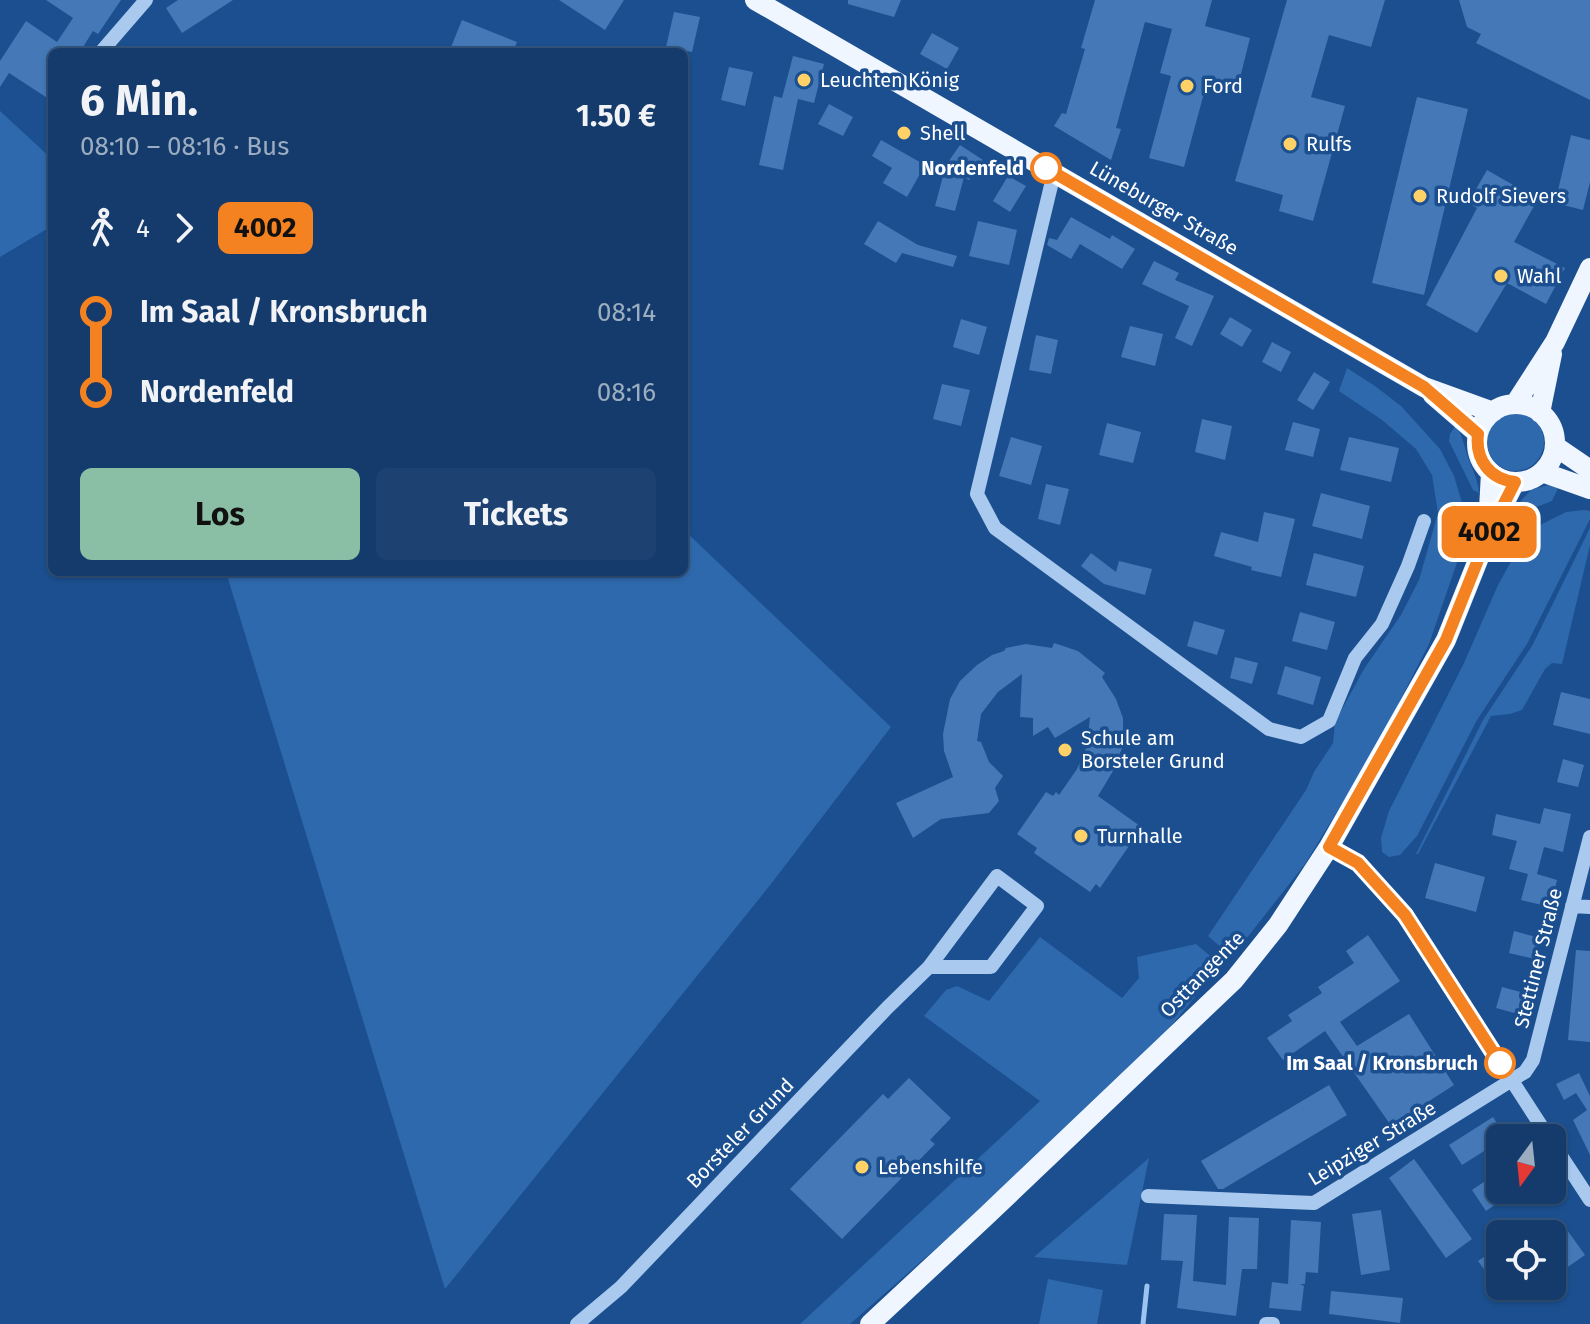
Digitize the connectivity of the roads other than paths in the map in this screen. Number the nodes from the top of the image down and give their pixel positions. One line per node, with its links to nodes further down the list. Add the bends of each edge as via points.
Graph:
1 (146, 0): 3 (street)
2 (755, 0): 4 (main road, Lüneburger Straße)
3 (104, 48)
4 (1054, 173): 7 (main road, Lüneburger Straße); 18 (street, via 977,494 995,528 1269,729 1301,737 1329,721 1355,658 1382,624)
5 (1590, 268): 6 (main road)
6 (1555, 342): 8 (main road); 10 (main road)
7 (1424, 387): 9 (main road, Lüneburger Straße); 11 (main road, Lüneburger Straße)
8 (1515, 404): 9 (main road); 10 (main road)
9 (1493, 412): 11 (main road)
10 (1540, 413): 12 (main road, via 1554,431)
11 (1478, 434): 15 (main road, via 1479,455)
12 (1555, 446): 13 (main road); 14 (main road)
13 (1590, 470)
14 (1542, 472): 16 (main road); 17 (main road)
15 (1491, 473): 16 (main road); 19 (main road, Osttangente)
16 (1515, 482): 19 (main road, Osttangente)
17 (1590, 489)
18 (1424, 521)
19 (1488, 535): 21 (main road, Osttangente, via 1446,640)
20 (1590, 837): 22 (street, Stettiner Straße)
21 (1329, 847): 25 (street, via 1358,863 1405,915); 31 (main road, Osttangente, via 1234,980)
22 (1572, 906): 23 (street); 25 (street, Stettiner Straße, via 1533,1060)
23 (1590, 907)
24 (929, 967): 24 (street, Borsteler Grund, via 997,876 1037,906 991,967); 30 (street, Borsteler Grund, via 621,1287)
25 (1512, 1082): 26 (street); 28 (street, Leipziger Straße, via 1314,1203)
26 (1540, 1124)
27 (1566, 1163): 29 (street)
28 (1148, 1196)
29 (1590, 1200)
30 (577, 1324)
31 (870, 1324)
32 (1266, 1324): 33 (street)
33 (1273, 1324)

